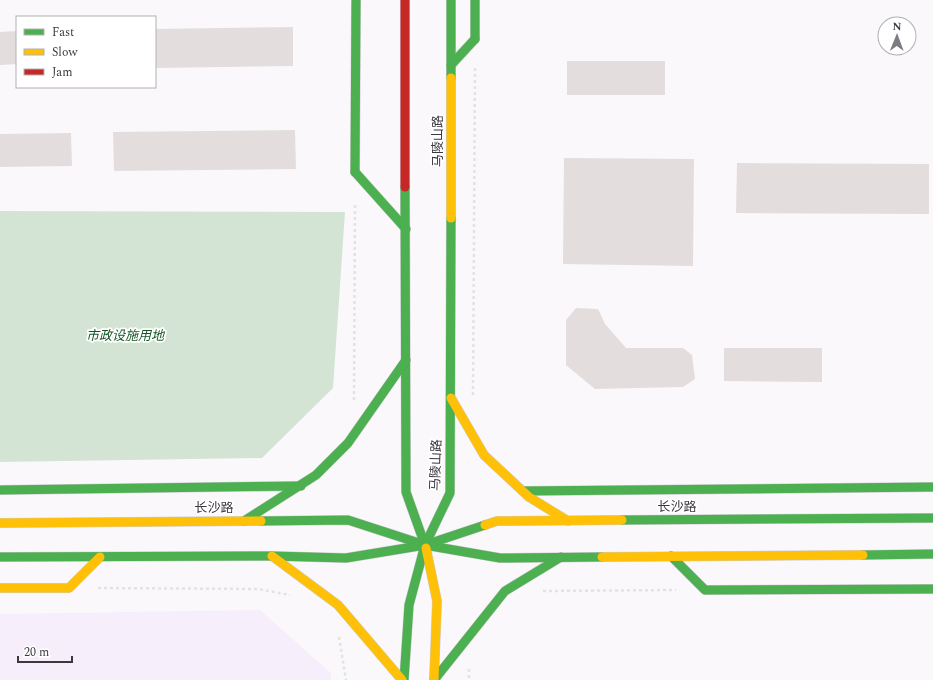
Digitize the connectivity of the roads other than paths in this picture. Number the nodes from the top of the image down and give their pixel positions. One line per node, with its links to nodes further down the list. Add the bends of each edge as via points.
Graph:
1 (356, 0): 6 (main road, via 355,172)
2 (405, 0): 6 (main road)
3 (451, 0): 5 (main road, 马陵山路)
4 (475, 0): 5 (main road, via 475,39)
5 (451, 65): 8 (main road, 马陵山路)
6 (406, 229): 7 (main road)
7 (406, 360): 9 (main road, via 348,443 316,475); 25 (main road, via 406,492)
8 (450, 397): 14 (main road, via 484,455); 25 (main road, 马陵山路, via 450,493)
9 (301, 486): 13 (main road); 22 (main road)
10 (933, 487): 11 (main road)
11 (745, 489): 14 (main road); 15 (main road)
12 (0, 490): 13 (main road)
13 (71, 490): 16 (main road)
14 (523, 491): 23 (main road)
15 (735, 499)
16 (80, 500)
17 (726, 510): 20 (main road)
18 (90, 511): 21 (main road)
19 (933, 518): 20 (main road, 长沙路)
20 (716, 520): 23 (main road, 长沙路)
21 (99, 521): 22 (main road, 长沙路); 24 (main road, 长沙路)
22 (244, 521): 25 (main road, 长沙路, via 348,520)
23 (568, 521): 25 (main road, 长沙路, via 497,522)
24 (0, 523)
25 (424, 545): 27 (main road, 长沙路, via 346,558); 31 (main road, 长沙路, via 500,558); 34 (main road, 马陵山路, via 409,606); 35 (main road, via 437,600)
26 (933, 554): 28 (main road, 长沙路)
27 (272, 556): 30 (main road, 长沙路); 34 (main road, via 338,605)
28 (672, 556): 31 (main road, 长沙路); 33 (main road, via 705,590)
29 (0, 557): 30 (main road, 长沙路)
30 (100, 557): 32 (main road, via 70,588)
31 (561, 557): 35 (main road, via 505,592)
32 (0, 588)
33 (933, 589)
34 (403, 680)
35 (434, 680)

